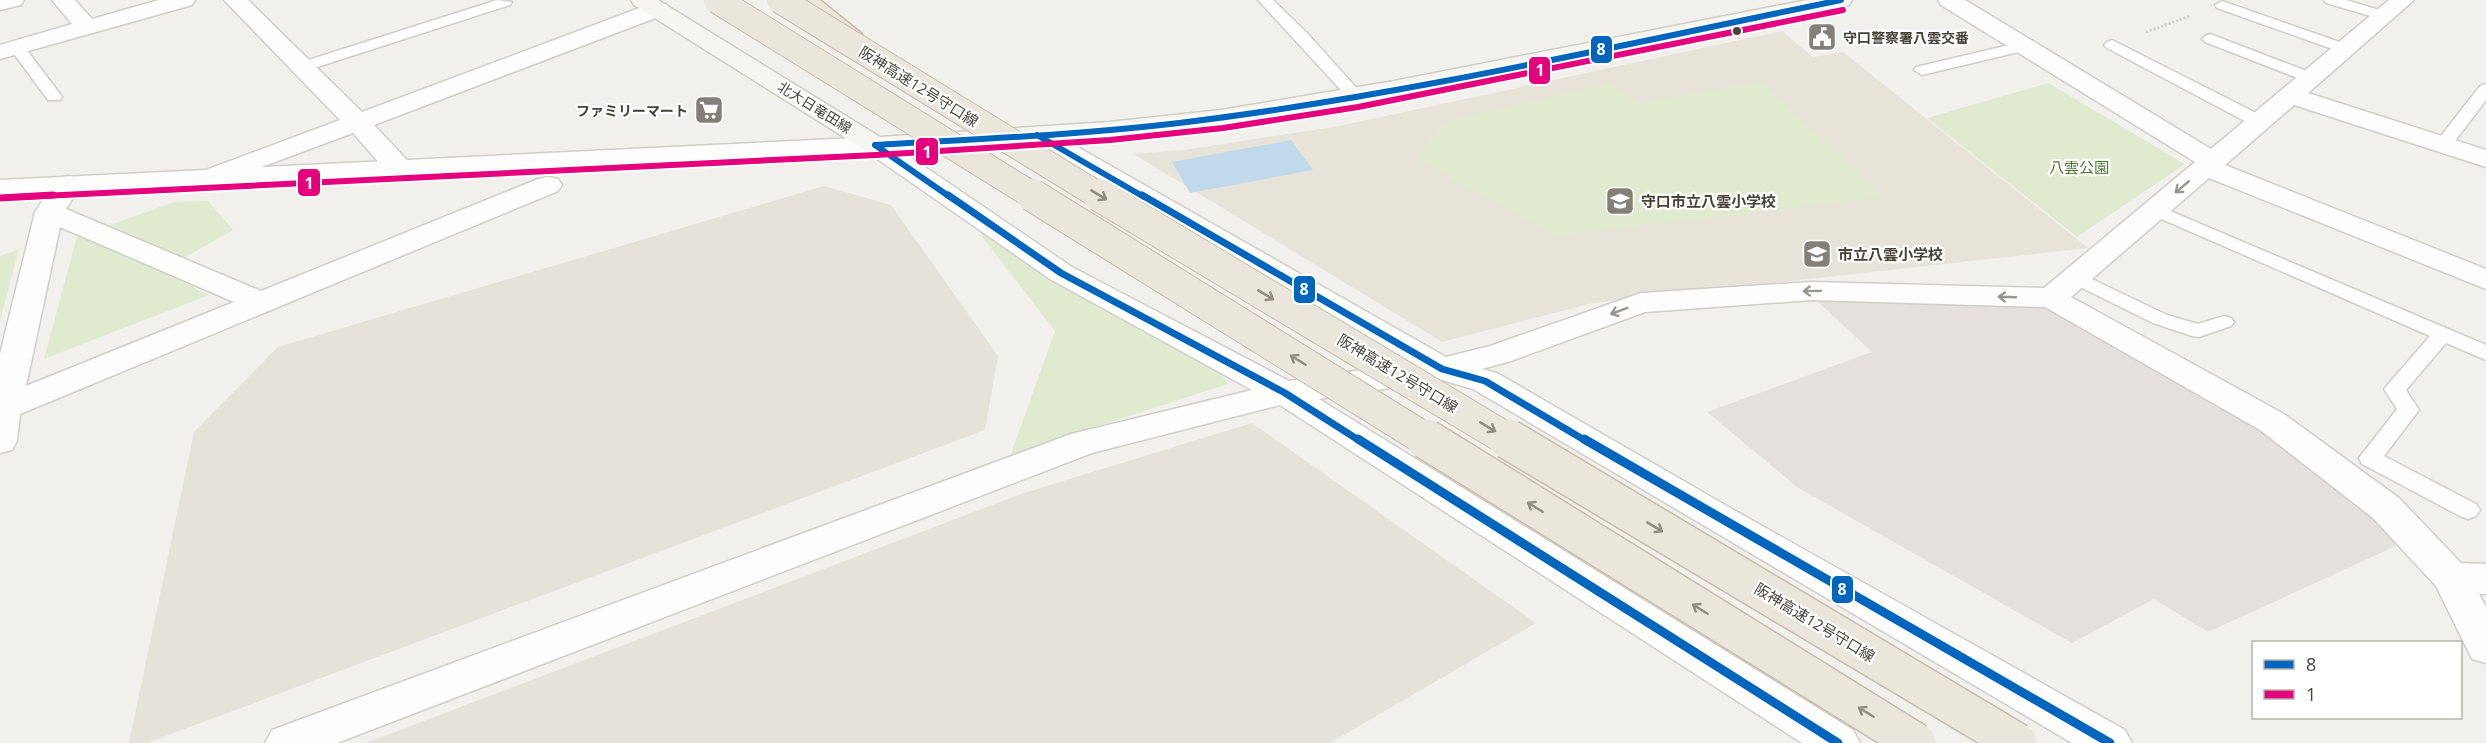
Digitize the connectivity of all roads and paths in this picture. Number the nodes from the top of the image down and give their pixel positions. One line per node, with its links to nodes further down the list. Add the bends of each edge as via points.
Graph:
1 (13, 0): 13 (street)
2 (63, 0): 17 (street)
3 (184, 0): 17 (street)
4 (235, 0): 23 (street)
5 (717, 0): 59 (highway, one-way to 5, bridge)
6 (780, 0): 25 (highway, 阪神高速12号守口線, bridge)
7 (806, 0): 25 (highway, bridge)
8 (1265, 0): 29 (lane)
9 (1840, 0): 29 (main road)
10 (1950, 0): 20 (street)
11 (2331, 0): 16 (lane)
12 (505, 2): 23 (lane)
13 (0, 3)
14 (649, 3): 30 (street); 33 (main road, 北大日竜田線)
15 (2222, 5): 19 (path); 22 (lane)
16 (2394, 8): 22 (street)
17 (86, 26): 21 (street)
18 (2210, 39): 26 (lane)
19 (2112, 45): 31 (lane)
20 (2022, 46): 24 (lane); 36 (street)
21 (9, 49): 28 (lane)
22 (2346, 49): 26 (street)
23 (302, 67): 30 (street)
24 (1922, 70)
25 (904, 75): 60 (highway, 阪神高速12号守口線, one-way to 60, bridge)
26 (2301, 87): 31 (street); 34 (street)
27 (2486, 89): 34 (lane)
28 (54, 97)
29 (1356, 97): 32 (main road, via 1221,118)
30 (357, 122): 37 (street); 38 (street)
31 (2260, 122): 36 (street)
32 (1037, 135): 33 (main road); 50 (street)
33 (875, 145): 37 (street); 51 (street, via 1061,273)
34 (2443, 145): 35 (street)
35 (2486, 159)
36 (2209, 164): 42 (street, one-way to 42); 44 (street)
37 (400, 169): 38 (street)
38 (205, 180): 39 (street)
39 (68, 184): 41 (street); 43 (street)
40 (548, 185): 46 (street)
41 (0, 188)
42 (2156, 210): 45 (street); 48 (lane)
43 (49, 212): 46 (street); 52 (street)
44 (2486, 280)
45 (2063, 288): 47 (lane, via 2199,331); 50 (street, one-way to 50, via 1811,291 1641,303 1500,354); 55 (street, via 2272,422 2386,508)
46 (263, 303): 52 (street)
47 (2224, 322)
48 (2443, 334): 49 (lane); 54 (lane, via 2395,389 2408,410 2370,458)
49 (2486, 353)
50 (1442, 369): 51 (street); 61 (street, via 1485,381)
51 (1285, 393): 57 (street, via 1083,443); 58 (street)
52 (2, 408): 53 (street)
53 (0, 441)
54 (2468, 510)
55 (2469, 578): 56 (street)
56 (2486, 647)
57 (302, 740)
58 (1838, 743)
59 (1916, 743)
60 (2017, 743)
61 (2110, 743)

